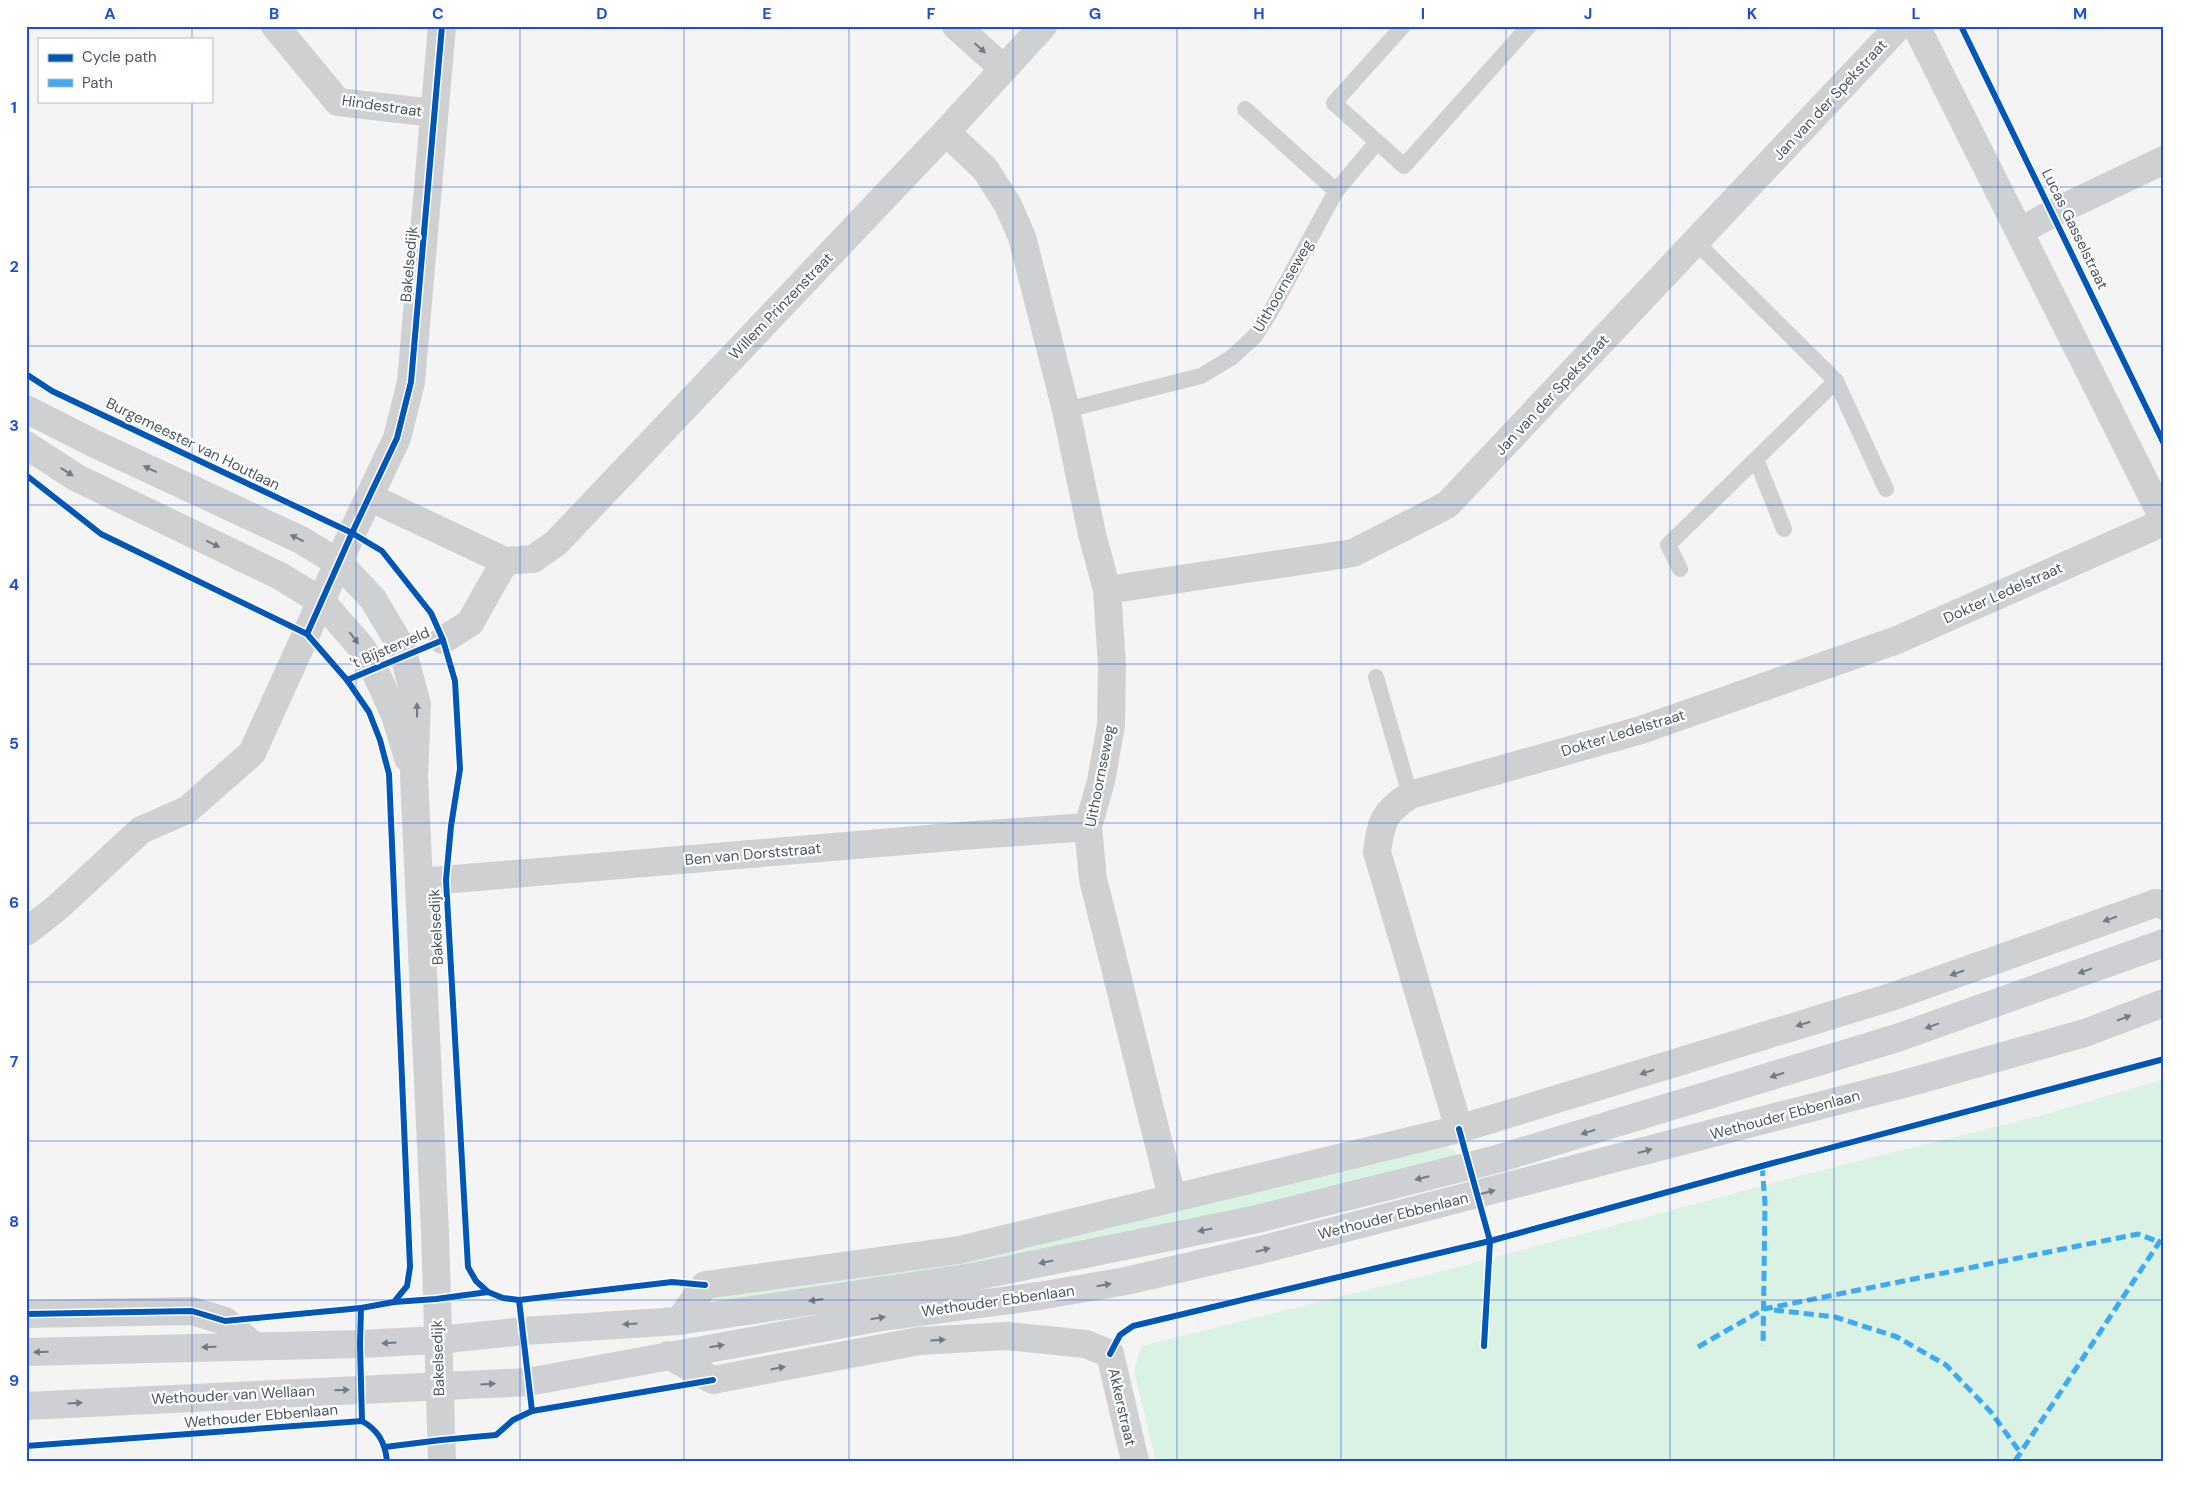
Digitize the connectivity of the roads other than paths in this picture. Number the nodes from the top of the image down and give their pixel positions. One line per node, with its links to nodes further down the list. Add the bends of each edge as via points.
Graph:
1 (275, 26): 11 (street, Hindestraat, via 338,102)
2 (442, 26): 11 (street, Bakelsedijk)
3 (956, 26): 9 (street, one-way to 9)
4 (1043, 26): 9 (street, Willem Prinzenstraat)
5 (1403, 26): 13 (lane, via 1334,103)
6 (1529, 26): 13 (lane, via 1404,166)
7 (1899, 26): 17 (street, Jan van der Spekstraat)
8 (1916, 26): 16 (street)
9 (1004, 70): 12 (street, Willem Prinzenstraat)
10 (1245, 109): 15 (lane)
11 (434, 113): 24 (street, Bakelsedijk, via 411,382 397,438)
12 (946, 132): 20 (street, Uithoornseweg, via 985,169 1008,205 1022,237); 27 (street, Willem Prinzenstraat, via 556,543 533,559)
13 (1377, 142): 15 (lane, Uithoornseweg)
14 (2164, 160): 16 (street)
15 (1336, 191): 20 (lane, Uithoornseweg, via 1271,311 1255,336 1231,358 1201,376)
16 (2020, 231): 25 (street)
17 (1696, 242): 18 (lane); 30 (street, Jan van der Spekstraat, via 1447,506 1353,553)
18 (1836, 381): 22 (lane); 23 (lane)
19 (26, 409): 28 (street, one-way to 19, via 301,540)
20 (1066, 410): 30 (street, Uithoornseweg)
21 (26, 445): 31 (street, one-way to 31, via 77,478 280,576)
22 (1756, 459): 26 (lane); 29 (lane, via 1668,544)
23 (1886, 489)
24 (369, 497): 27 (street); 28 (street)
25 (2164, 521): 35 (street, Dokter Ledelstraat, via 1896,640 1641,730)
26 (1784, 529)
27 (505, 560): 32 (street, 't Bijsterveld, via 470,623)
28 (339, 563): 31 (street); 34 (street, Bakelsedijk, one-way to 28, via 417,704 404,656 373,599)
29 (1680, 569)
30 (1107, 590): 36 (street, Uithoornseweg, via 1112,665 1111,725)
31 (321, 602): 34 (street, Bakelsedijk, one-way to 34, via 356,640 374,669 395,715); 39 (street, via 252,753 187,810 141,830)
32 (443, 640)
33 (1376, 677): 35 (lane)
34 (414, 776): 37 (street, Bakelsedijk)
35 (1410, 795): 42 (street, Dokter Ledelstraat, via 1392,807 1380,829 1377,852)
36 (1088, 827): 37 (street, Ben van Dorststraat); 43 (street, Uithoornseweg, via 1093,879)
37 (419, 882): 46 (street, Bakelsedijk)
38 (2164, 906): 42 (street, one-way to 42, via 2156,903 1891,997)
39 (26, 932)
40 (2164, 943): 45 (main road, Wethouder Ebbenlaan, one-way to 45, via 1898,1038 1470,1167 1253,1220 972,1277)
41 (2164, 1003): 50 (main road, Wethouder Ebbenlaan, one-way to 41, via 882,1317 1126,1281 1260,1250 1915,1081 2085,1033)
42 (1458, 1130): 43 (street)
43 (1172, 1197): 45 (street, via 959,1250 705,1285)
44 (26, 1314): 47 (street, via 192,1311 225,1321)
45 (679, 1321): 46 (main road, Wethouder Ebbenlaan, one-way to 46)
46 (438, 1340): 47 (main road, one-way to 47); 51 (street, Bakelsedijk)
47 (254, 1346): 48 (main road, one-way to 48)
48 (26, 1352)
49 (1110, 1354): 50 (street, Wethouder Ebbenlaan, one-way to 49, via 713,1380 919,1341 1007,1336 1086,1344); 54 (street, Akkerstraat)
50 (668, 1355): 51 (main road, Wethouder Ebbenlaan, one-way to 50, via 528,1382)
51 (440, 1386): 52 (main road, Wethouder van Wellaan, one-way to 51); 53 (street, Bakelsedijk)
52 (26, 1406)
53 (442, 1461)
54 (1134, 1461)

